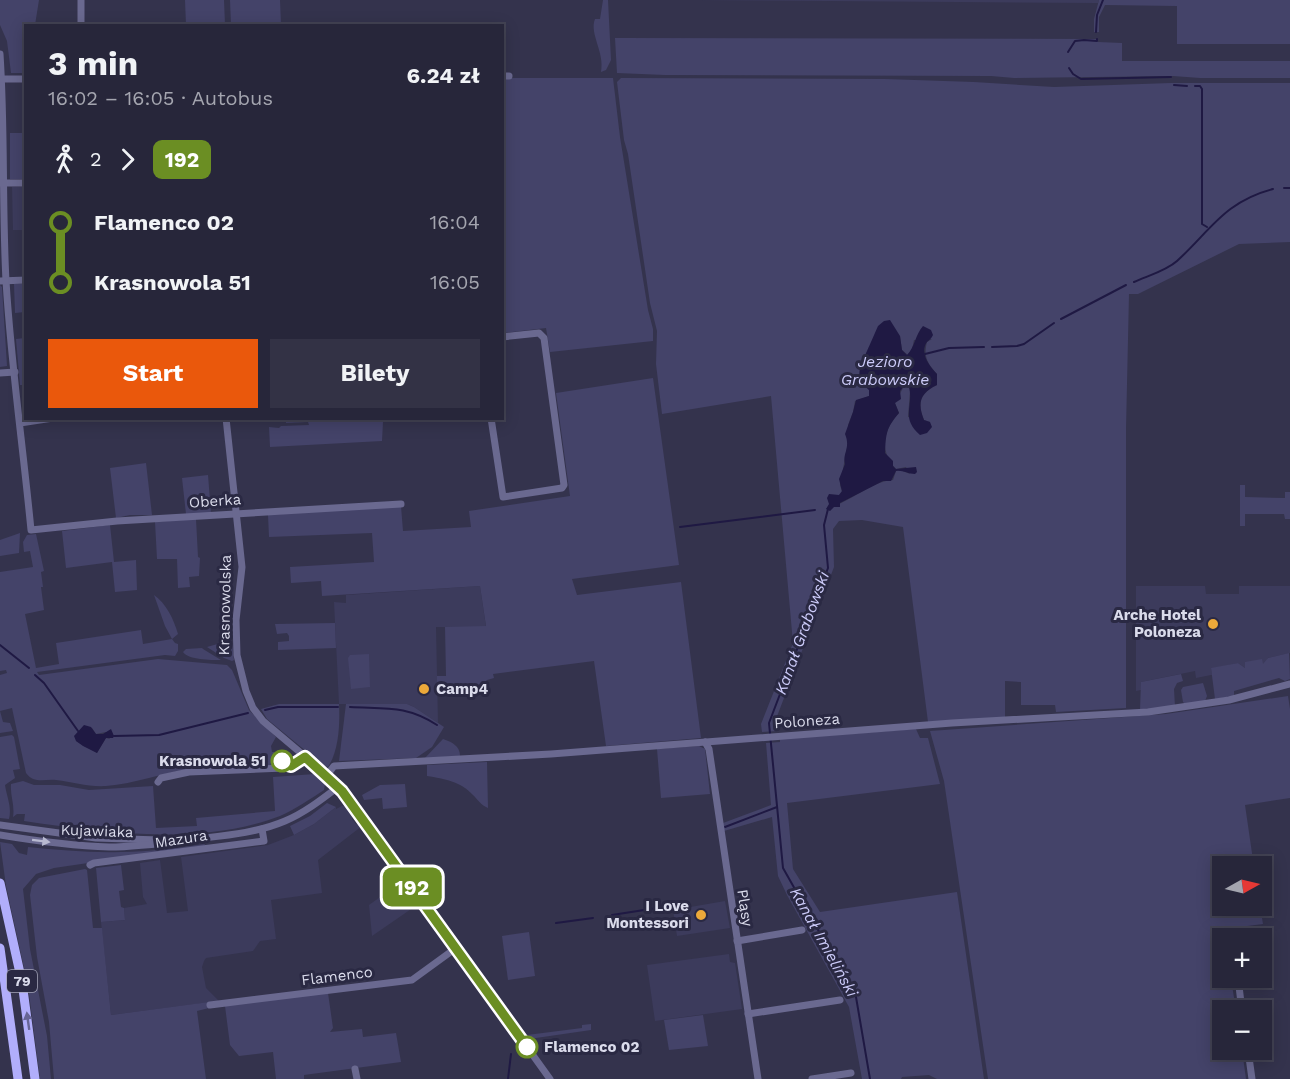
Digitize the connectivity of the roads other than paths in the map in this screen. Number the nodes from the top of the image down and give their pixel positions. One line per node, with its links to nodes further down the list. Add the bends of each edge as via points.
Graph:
1 (81, 0): 2 (street)
2 (81, 24)
3 (0, 54): 4 (street)
4 (1, 79): 5 (street); 6 (street)
5 (24, 79)
6 (2, 183): 7 (street); 9 (street)
7 (24, 183)
8 (24, 280): 9 (street)
9 (3, 281): 11 (street)
10 (504, 338): 15 (street, via 539,333 544,338 562,488 503,497)
11 (15, 372): 12 (street); 16 (street)
12 (0, 373)
13 (40, 420): 16 (street)
14 (226, 420): 18 (street, Krasnowolska)
15 (491, 420)
16 (20, 423): 18 (street, Oberka, via 31,530)
17 (401, 504): 18 (street, Oberka)
18 (236, 514): 21 (street, Krasnowolska, via 242,572 236,625 238,665 258,715)
19 (1290, 684): 20 (street, Poloneza, via 1165,711)
20 (705, 742): 22 (street, Poloneza, via 334,766); 32 (street, Pląsy)
21 (305, 757): 22 (street, Krasnowolska); 23 (street, via 284,768 189,772)
22 (327, 775): 24 (street, Krasnowolska)
23 (158, 782)
24 (338, 787): 26 (street, Kujawiaka, via 301,813); 34 (street, Krasnowolska)
25 (0, 825): 28 (street, Kujawiaka, via 105,839)
26 (262, 829): 28 (street, Kujawiaka); 29 (street, Mazura, via 264,841)
27 (0, 836): 28 (street, Kujawiaka, one-way to 28, via 108,847)
28 (193, 839)
29 (90, 866)
30 (0, 884): 42 (highway, 79, one-way to 30, via 22,982)
31 (802, 930): 32 (street)
32 (737, 940): 37 (street, Pląsy)
33 (0, 948): 41 (highway)
34 (456, 948): 36 (street, Flamenco, via 412,980); 44 (street, Krasnowolska)
35 (840, 1000): 37 (street)
36 (210, 1005)
37 (748, 1014): 45 (street, Pląsy)
38 (1249, 1060): 47 (street)
39 (355, 1070): 43 (street)
40 (851, 1073): 46 (street)
41 (18, 1079)
42 (35, 1079)
43 (357, 1079)
44 (550, 1079)
45 (758, 1079)
46 (812, 1079)
47 (1252, 1079)

